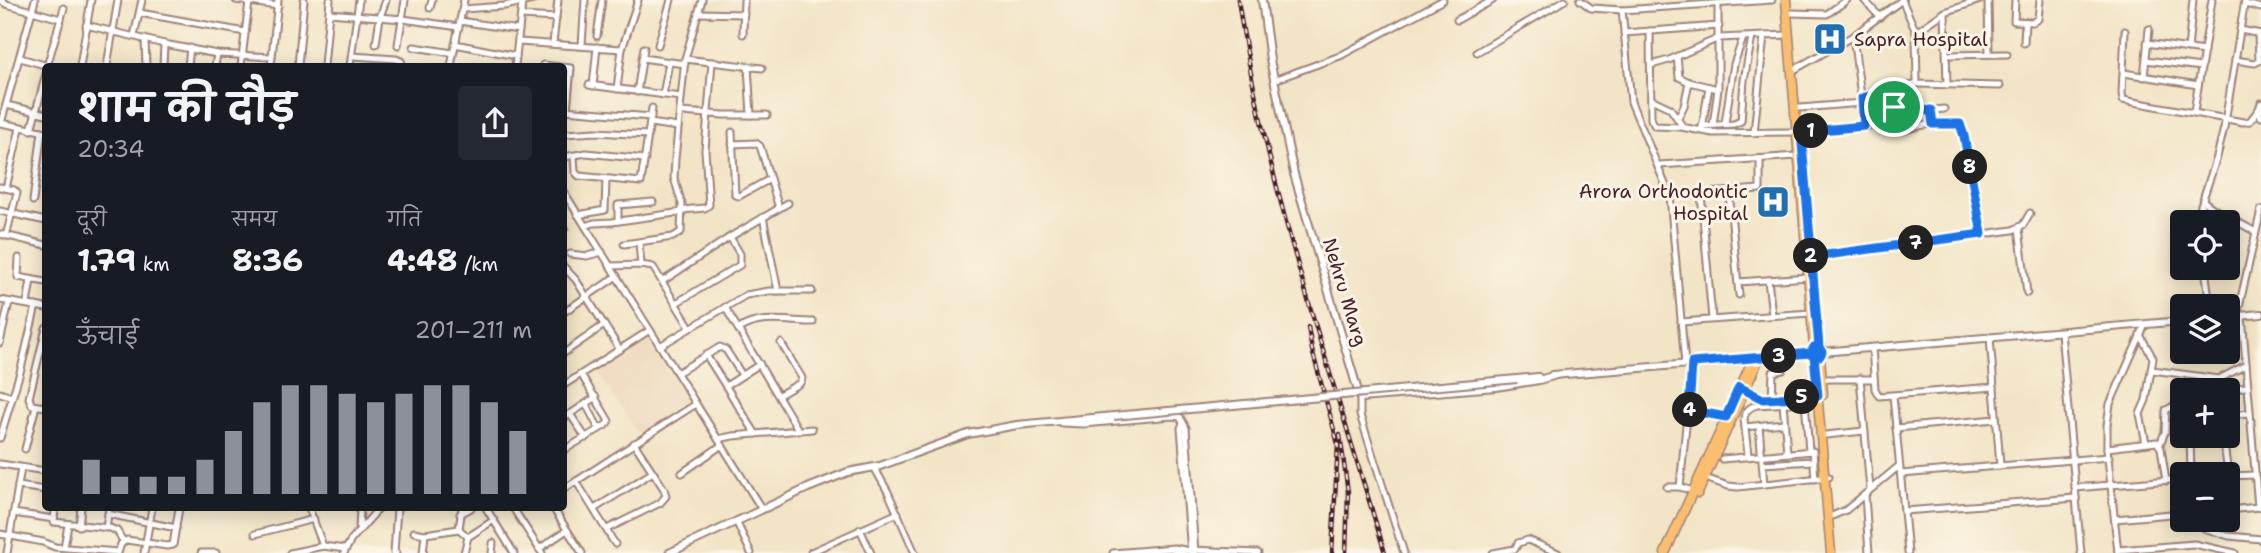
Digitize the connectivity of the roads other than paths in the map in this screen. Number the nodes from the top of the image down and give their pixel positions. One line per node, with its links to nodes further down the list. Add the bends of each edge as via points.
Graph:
1 (1, 0): 59 (street)
2 (35, 0): 59 (street)
3 (91, 0): 76 (street)
4 (118, 0): 81 (street)
5 (142, 0): 61 (street)
6 (236, 0): 43 (street)
7 (304, 0): 143 (street)
8 (330, 0): 62 (street)
9 (359, 0): 66 (street)
10 (386, 0): 68 (street)
11 (405, 0): 72 (street)
12 (432, 0): 51 (street)
13 (464, 0): 53 (street)
14 (485, 0): 54 (street)
15 (533, 0): 45 (street)
16 (558, 0): 70 (street)
17 (585, 0): 106 (street)
18 (602, 0): 91 (street)
19 (638, 0): 112 (street)
20 (671, 0): 107 (street)
21 (702, 0): 63 (street)
22 (744, 0): 65 (street)
23 (1262, 0): 159 (street, Nehru Marg)
24 (1443, 0): 159 (street, via 1340,56)
25 (1493, 0): 73 (street)
26 (1565, 0): 115 (street)
27 (1580, 0): 55 (street)
28 (1594, 0): 55 (street)
29 (1653, 0): 56 (street)
30 (1772, 0): 42 (street)
31 (1788, 0): 64 (main road); 89 (main road)
32 (1836, 0): 57 (street)
33 (1847, 0): 57 (street)
34 (1864, 0): 69 (street)
35 (1902, 0): 69 (street); 85 (street)
36 (1980, 0): 60 (street)
37 (1988, 0): 118 (street)
38 (2015, 0): 74 (street, via 2014,21)
39 (2040, 0): 74 (street, via 2036,21)
40 (2193, 0): 113 (street)
41 (2212, 0): 114 (street)
42 (1746, 1): 49 (street)
43 (249, 2): 44 (street); 83 (street)
44 (258, 2): 47 (street)
45 (522, 2): 48 (street); 67 (street)
46 (2245, 2): 52 (street); 80 (street)
47 (278, 3): 125 (street)
48 (505, 3): 54 (street)
49 (1718, 4): 56 (street); 77 (street)
50 (64, 8): 71 (street)
51 (430, 8)
52 (2261, 8)
53 (463, 9): 54 (street); 75 (street)
54 (483, 9)
55 (1594, 9): 58 (street)
56 (1653, 9): 58 (street)
57 (1834, 9): 64 (street, via 1823,14)
58 (1622, 10): 86 (street)
59 (33, 11): 71 (street); 126 (street)
60 (1945, 12): 85 (street); 121 (street)
61 (140, 13): 83 (street); 90 (street)
62 (329, 13): 66 (street); 144 (street)
63 (698, 13): 65 (street); 131 (street)
64 (1792, 13): 156 (main road)
65 (744, 14): 87 (street)
66 (356, 15): 68 (street); 122 (street)
67 (521, 16): 70 (street); 79 (street)
68 (380, 17): 72 (street); 103 (street)
69 (1880, 17): 93 (street)
70 (556, 18): 99 (street)
71 (61, 19): 134 (street)
72 (402, 19): 75 (street); 105 (street)
73 (1457, 20)
74 (2025, 22): 100 (street)
75 (460, 24): 79 (street); 104 (street)
76 (86, 25): 81 (street); 135 (street)
77 (1719, 26): 84 (street); 95 (street)
78 (2148, 29): 101 (street)
79 (519, 30): 98 (street)
80 (2240, 30): 88 (street); 130 (street)
81 (113, 31): 90 (street); 136 (street)
82 (2126, 31): 157 (street)
83 (245, 32): 120 (street)
84 (1650, 32): 86 (street); 151 (street)
85 (1916, 32): 161 (street)
86 (1624, 33): 217 (street, via 1631,102)
87 (743, 34)
88 (2259, 34): 130 (street, via 2259,61)
89 (1789, 35): 92 (street); 156 (main road)
90 (134, 36): 97 (street)
91 (597, 36)
92 (1764, 36): 94 (street); 207 (street)
93 (1853, 36): 156 (street); 175 (street)
94 (1752, 37): 96 (street); 195 (street, via 1742,117)
95 (1719, 38): 96 (street); 124 (street); 169 (street)
96 (1744, 38): 195 (street, via 1734,64)
97 (145, 40): 102 (street); 137 (street)
98 (518, 42): 99 (street); 123 (street)
99 (553, 43): 106 (street)
100 (2024, 43)
101 (2147, 43): 113 (street); 129 (street)
102 (164, 44): 110 (street); 138 (street)
103 (376, 44)
104 (455, 44): 116 (street); 123 (street)
105 (398, 45)
106 (582, 45): 109 (street)
107 (658, 45)
108 (414, 47): 116 (street)
109 (597, 47): 112 (street); 168 (street, via 591,85)
110 (190, 48): 117 (street); 139 (street)
111 (644, 48): 128 (street)
112 (622, 49): 168 (street)
113 (2188, 49): 114 (street)
114 (2204, 51): 153 (street)
115 (1477, 52)
116 (453, 53): 148 (street)
117 (218, 54): 120 (street); 140 (street)
118 (1989, 54): 119 (street); 121 (street)
119 (2007, 54)
120 (243, 55): 125 (street); 141 (street)
121 (1947, 55): 162 (street)
122 (352, 56): 127 (street); 145 (street)
123 (516, 56): 149 (street)
124 (1676, 56): 151 (street); 160 (street, via 1677,75)
125 (272, 57): 142 (street)
126 (20, 58): 150 (street); 176 (street)
127 (372, 58): 146 (street); 147 (street)
128 (642, 58): 132 (street); 171 (street)
129 (2146, 60): 153 (street); 158 (street)
130 (2235, 60): 190 (street)
131 (685, 61): 132 (street); 133 (street); 173 (street)
132 (669, 62): 172 (street)
133 (712, 62): 152 (street); 187 (street)
134 (49, 63)
135 (80, 63)
136 (108, 63)
137 (146, 63)
138 (163, 63)
139 (188, 63)
140 (216, 63)
141 (242, 63)
142 (271, 63)
143 (298, 63)
144 (324, 63)
145 (351, 63)
146 (372, 63)
147 (401, 63)
148 (451, 63)
149 (515, 63)
150 (42, 64)
151 (1651, 65): 174 (street)
152 (748, 66): 155 (street); 188 (street)
153 (2201, 67): 163 (street)
154 (567, 68): 167 (street, via 571,68)
155 (762, 68)
156 (1794, 70): 179 (main road); 206 (main road)
157 (2124, 73): 158 (street); 185 (street, via 2123,100)
158 (2144, 77): 163 (street)
159 (1274, 80): 331 (street, Nehru Marg, via 1297,186)
160 (1689, 82): 165 (street); 192 (street)
161 (1916, 84): 162 (street); 170 (street)
162 (1947, 85): 164 (street)
163 (2198, 85): 185 (street)
164 (2000, 86)
165 (1709, 87): 169 (street); 201 (street)
166 (42, 89): 183 (street)
167 (567, 89)
168 (617, 89): 171 (street)
169 (1718, 89): 197 (street)
170 (1896, 89): 175 (street); 182 (street, via 1896,114)
171 (637, 92): 172 (street)
172 (663, 95): 173 (street)
173 (681, 97): 184 (street)
174 (1651, 99): 192 (street, via 1670,108); 199 (street, via 1652,124)
175 (1862, 101): 179 (street); 206 (street, via 1867,126)
176 (6, 105): 183 (street); 194 (street)
177 (2260, 107): 190 (street, via 2250,121); 191 (street)
178 (652, 108): 193 (street)
179 (1800, 108): 206 (main road)
180 (1944, 109): 182 (street)
181 (567, 110): 193 (street)
182 (1931, 110): 196 (street)
183 (36, 112): 186 (street); 202 (street)
184 (680, 112): 187 (street); 198 (street)
185 (2194, 112): 190 (street)
186 (42, 113)
187 (707, 115): 188 (street); 235 (street, via 709,205)
188 (751, 115): 189 (street)
189 (767, 115)
190 (2226, 117): 225 (street)
191 (2261, 117)
192 (1678, 118): 199 (street)
193 (650, 120): 198 (street); 209 (street)
194 (1, 123): 200 (street)
195 (1725, 123): 197 (street)
196 (1933, 124): 203 (street); 245 (street, via 1955,123 1962,128)
197 (1713, 125): 201 (street)
198 (678, 127): 235 (street, via 674,173)
199 (1683, 127): 201 (street)
200 (20, 128): 202 (street); 220 (street)
201 (1702, 129): 207 (street)
202 (31, 130): 204 (street)
203 (1903, 130)
204 (42, 132)
205 (732, 132): 210 (street)
206 (1799, 132): 207 (street); 213 (main road); 253 (main road)
207 (1754, 133)
208 (567, 134): 209 (street)
209 (648, 135): 215 (street)
210 (732, 144): 219 (street, via 758,144); 219 (street, via 736,196)
211 (42, 145): 226 (street)
212 (573, 156): 214 (street); 215 (street, via 586,153); 218 (street, via 577,175)
213 (1798, 156): 216 (street); 259 (main road)
214 (567, 157)
215 (645, 159): 218 (street, via 641,182)
216 (1760, 159): 217 (street); 221 (street, via 1760,188)
217 (1659, 165): 223 (street)
218 (607, 179): 238 (street, via 605,210)
219 (770, 179): 231 (street)
220 (3, 188): 237 (street, via 16,193)
221 (1729, 192): 222 (street); 264 (street)
222 (1701, 194): 223 (street); 283 (street)
223 (1670, 196): 285 (street)
224 (567, 197): 230 (street)
225 (2203, 200): 233 (street); 244 (street)
226 (33, 201)
227 (653, 202): 241 (street, via 618,205)
228 (788, 203): 231 (street)
229 (567, 205): 230 (street)
230 (572, 206): 238 (street)
231 (779, 208): 239 (street)
232 (2261, 209): 244 (street)
233 (2199, 210)
234 (0, 211): 237 (street)
235 (682, 211): 241 (street); 248 (street, via 680,234)
236 (2030, 213): 243 (street)
237 (12, 214): 240 (street); 246 (street)
238 (578, 215): 242 (street)
239 (763, 217): 247 (street); 265 (street)
240 (42, 220)
241 (618, 221): 242 (street)
242 (585, 226): 251 (street)
243 (2019, 228): 245 (street); 267 (street)
244 (2255, 232): 278 (street)
245 (1982, 234): 253 (street)
246 (3, 235): 249 (street)
247 (730, 237): 263 (street); 272 (street, via 740,254 740,265)
248 (639, 243): 250 (street); 255 (street)
249 (42, 244)
250 (624, 244)
251 (602, 252): 252 (street); 256 (street)
252 (570, 254)
253 (1811, 257): 304 (main road)
254 (19, 258): 260 (street, via 17,275)
255 (641, 265): 256 (street); 263 (street, via 653,267)
256 (611, 266): 258 (street)
257 (567, 270): 269 (street)
258 (617, 276): 269 (street); 293 (street)
259 (1808, 277): 261 (street); 279 (main road)
260 (31, 280): 262 (street); 273 (street)
261 (1769, 280): 264 (street); 281 (street)
262 (42, 281)
263 (663, 281): 272 (street)
264 (1738, 282): 268 (street)
265 (778, 291): 266 (street); 276 (street, via 746,295)
266 (812, 291)
267 (2027, 293)
268 (1739, 295)
269 (587, 296): 277 (street); 288 (street)
270 (0, 300): 271 (street)
271 (9, 302): 273 (street); 290 (street)
272 (676, 303): 291 (street)
273 (27, 304): 274 (street)
274 (36, 306): 275 (street); 328 (street)
275 (42, 307)
276 (725, 307): 291 (street); 292 (street)
277 (567, 310)
278 (2240, 311)
279 (1811, 313): 281 (street); 304 (main road)
280 (2261, 314): 282 (street)
281 (1772, 315): 283 (street)
282 (2240, 316)
283 (1712, 319): 285 (street)
284 (813, 322): 292 (street, via 754,322)
285 (1681, 322): 308 (street)
286 (2170, 322): 289 (street)
287 (2240, 323): 309 (street)
288 (604, 325): 302 (street); 303 (street)
289 (2145, 325): 294 (street); 295 (street)
290 (2, 326): 297 (street)
291 (690, 327): 300 (street)
292 (739, 329): 307 (street)
293 (650, 330): 300 (street); 303 (street)
294 (2061, 332): 296 (street); 375 (street)
295 (2140, 335): 311 (street, via 2152,355); 367 (street, via 2110,404)
296 (1990, 338): 301 (street); 322 (street)
297 (0, 343)
298 (781, 343): 327 (street, via 802,381)
299 (42, 344): 338 (street, via 29,398)
300 (660, 346): 312 (street)
301 (1872, 348): 304 (street); 319 (street)
302 (567, 350)
303 (620, 350): 313 (street)
304 (1817, 352): 306 (main road); 318 (main road); 333 (main road)
305 (706, 355): 312 (street); 314 (street, via 723,348); 321 (street)
306 (1756, 359): 308 (street); 325 (main road)
307 (760, 364): 314 (street); 327 (street)
308 (1688, 364): 315 (street); 341 (street)
309 (2246, 365): 316 (street, via 2219,379); 324 (street)
310 (1783, 370): 332 (street, via 1773,372)
311 (2152, 370): 316 (street); 363 (street, via 2140,414)
312 (677, 373): 337 (street)
313 (581, 374): 320 (street); 329 (street)
314 (742, 375): 321 (street)
315 (1556, 375): 331 (street, via 1496,387); 348 (street, bridge)
316 (2193, 377)
317 (1860, 378): 318 (street); 319 (street); 356 (street)
318 (1822, 379): 358 (main road)
319 (1874, 379): 330 (street, via 1876,394)
320 (567, 383)
321 (726, 386): 357 (street)
322 (1994, 387): 330 (street); 347 (street)
323 (2240, 387): 324 (street)
324 (2248, 387): 342 (street)
325 (1741, 388): 332 (street); 346 (main road); 389 (main road)
326 (0, 393): 328 (street)
327 (779, 395): 355 (street)
328 (12, 397): 359 (street)
329 (596, 397): 336 (street); 353 (street, via 609,421)
330 (1893, 397): 352 (street)
331 (1360, 398): 491 (street, via 1360,415)
332 (1772, 399): 333 (street)
333 (1818, 399): 334 (street); 390 (main road)
334 (1805, 402): 335 (street); 369 (street)
335 (1783, 403): 349 (street); 351 (street, via 1750,408)
336 (586, 404): 343 (street); 353 (street)
337 (696, 404): 361 (street); 362 (street)
338 (36, 406): 339 (street); 368 (street)
339 (42, 407)
340 (2170, 408): 364 (street)
341 (1689, 410): 346 (street); 398 (street)
342 (2250, 413): 344 (street); 388 (street)
343 (570, 414): 345 (street); 360 (street)
344 (2240, 414)
345 (567, 416)
346 (1726, 417): 389 (main road)
347 (1996, 419): 352 (street); 379 (street)
348 (1040, 422): 381 (street, via 968,434); 464 (street, via 1180,417 1188,449)
349 (1784, 423): 350 (street); 370 (street)
350 (1759, 426): 351 (street); 371 (street)
351 (1745, 427): 372 (street)
352 (1896, 428): 380 (street)
353 (600, 429): 360 (street)
354 (812, 429): 355 (street)
355 (799, 431): 357 (street)
356 (1864, 431): 358 (street); 403 (street)
357 (757, 434): 361 (street)
358 (1826, 435): 390 (main road)
359 (0, 437)
360 (586, 438): 366 (street)
361 (718, 439): 365 (street)
362 (634, 443): 384 (street); 391 (street)
363 (2146, 443): 364 (street); 367 (street)
364 (2160, 444): 392 (street)
365 (722, 446): 385 (street); 406 (street)
366 (567, 448)
367 (2107, 448): 373 (street)
368 (24, 449)
369 (1809, 451): 370 (street); 376 (street, via 1813,451)
370 (1787, 452): 371 (street)
371 (1762, 454): 372 (street); 378 (street)
372 (1748, 456): 374 (street)
373 (2109, 457): 375 (street); 399 (street)
374 (1722, 459)
375 (2072, 460): 379 (street); 400 (street)
376 (1814, 461): 378 (street); 390 (street)
377 (0, 464): 382 (street)
378 (1763, 464): 394 (street)
379 (2000, 465): 386 (street)
380 (1900, 466): 386 (street); 403 (street)
381 (874, 467): 406 (street, via 848,472); 424 (street)
382 (21, 468): 383 (street); 395 (street)
383 (42, 471)
384 (653, 472): 407 (street); 438 (street, via 665,499)
385 (682, 473)
386 (1900, 474): 422 (street)
387 (2240, 475): 388 (street)
388 (2255, 475): 405 (street)
389 (1702, 477): 394 (street, via 1733,486); 402 (main road); 440 (main road)
390 (1823, 478): 394 (street); 426 (main road); 496 (main road)
391 (576, 481): 396 (street); 407 (street)
392 (2166, 481): 393 (street); 399 (street)
393 (2170, 481)
394 (1765, 484)
395 (18, 486): 401 (street); 423 (street)
396 (567, 487)
397 (1667, 487): 398 (street)
398 (1680, 487): 402 (street)
399 (2112, 487): 400 (street); 429 (street)
400 (2075, 488): 404 (street)
401 (42, 489)
402 (1693, 491): 440 (main road)
403 (1867, 492): 426 (street, via 1843,513); 497 (street)
404 (2076, 498): 422 (street); 499 (street)
405 (2259, 507): 408 (street)
406 (761, 508): 431 (street)
407 (594, 509): 438 (street)
408 (2240, 509)
409 (55, 511): 427 (street)
410 (81, 511): 434 (street)
411 (108, 511): 432 (street); 435 (street)
412 (152, 511): 432 (street)
413 (179, 511): 436 (street)
414 (310, 511): 428 (street)
415 (360, 511): 441 (street)
416 (377, 511): 441 (street)
417 (397, 511): 476 (street)
418 (461, 511): 437 (street)
419 (488, 511): 430 (street)
420 (515, 511): 463 (street)
421 (555, 511): 442 (street)
422 (1904, 511): 498 (street)
423 (13, 513): 427 (street); 448 (street)
424 (898, 513): 439 (street); 487 (street)
425 (2170, 514): 429 (street)
426 (1832, 516): 496 (main road)
427 (54, 519): 433 (street)
428 (314, 519): 446 (street); 458 (street)
429 (2115, 519): 469 (street)
430 (494, 520): 450 (street); 480 (street)
431 (736, 520): 482 (street); 483 (street)
432 (150, 521): 436 (street); 453 (street)
433 (68, 525): 434 (street); 459 (street)
434 (79, 526): 435 (street)
435 (106, 528): 452 (street, via 117,531)
436 (176, 528): 457 (street)
437 (459, 529): 447 (street); 450 (street)
438 (607, 529): 455 (street)
439 (860, 529): 485 (street); 486 (street)
440 (1679, 529): 494 (main road); 495 (main road)
441 (359, 530): 462 (street)
442 (567, 530): 463 (street); 481 (street)
443 (414, 532): 447 (street)
444 (2216, 532): 449 (street)
445 (0, 534): 448 (street)
446 (256, 534)
447 (425, 534): 477 (street)
448 (9, 536): 460 (street, via 43,542); 470 (street)
449 (2229, 536): 451 (street); 466 (street)
450 (468, 537): 478 (street)
451 (2261, 539)
452 (123, 541): 453 (street); 467 (street)
453 (147, 543): 457 (street); 471 (street)
454 (492, 543): 479 (street)
455 (615, 544)
456 (2194, 544): 466 (street); 469 (street); 500 (street)
457 (173, 545): 472 (street)
458 (323, 546): 462 (street); 475 (street)
459 (64, 547): 460 (street); 467 (street)
460 (51, 549)
461 (1541, 550): 465 (street, via 1528,540 1518,543); 493 (street)
462 (344, 551)
463 (540, 551)
464 (1191, 551): 468 (street); 488 (street); 489 (street)
465 (1514, 551): 492 (street)
466 (2226, 551): 501 (street)
467 (118, 552)
468 (1232, 552): 490 (street)
469 (2118, 552)
470 (7, 553)
471 (144, 553)
472 (171, 553)
473 (201, 553): 474 (street)
474 (216, 553)
475 (290, 553)
476 (396, 553)
477 (423, 553)
478 (464, 553)
479 (492, 553)
480 (514, 553)
481 (582, 553)
482 (669, 553)
483 (751, 553)
484 (804, 553): 485 (street)
485 (811, 553)
486 (872, 553)
487 (915, 553)
488 (1113, 553)
489 (1173, 553)
490 (1258, 553)
491 (1404, 553)
492 (1493, 553)
493 (1558, 553)
494 (1665, 553)
495 (1671, 553)
496 (1833, 553)
497 (1869, 553)
498 (1908, 553)
499 (2081, 553)
500 (2195, 553)
501 (2235, 553)

